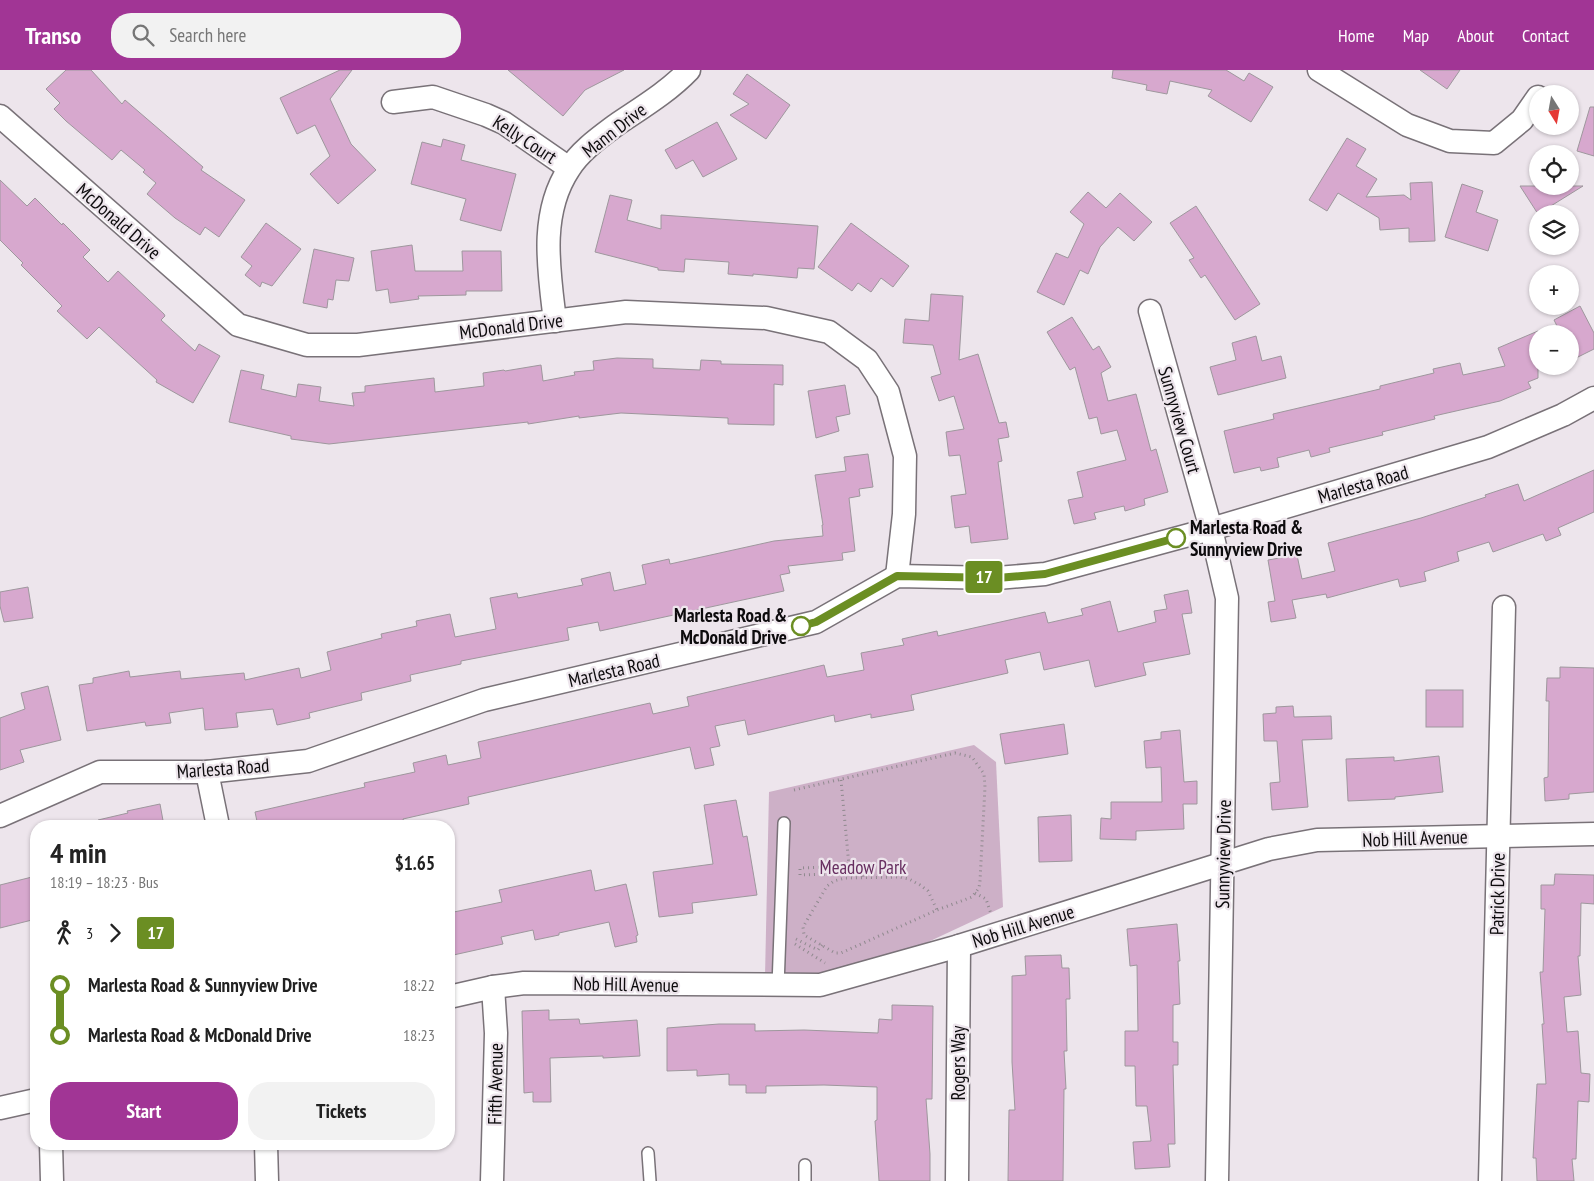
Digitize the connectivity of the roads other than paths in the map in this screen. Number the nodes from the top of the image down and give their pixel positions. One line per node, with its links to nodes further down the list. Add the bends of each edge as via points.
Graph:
1 (689, 70): 6 (street, Mann Drive, via 664,92 596,140)
2 (1320, 70): 4 (street, via 1407,125 1450,142 1494,142 1522,120)
3 (393, 102): 6 (street, Kelly Court, via 432,97 486,114)
4 (1529, 109)
5 (0, 116): 8 (street, McDonald Drive, via 238,325 306,345 358,345)
6 (569, 168): 8 (street, Mann Drive, via 554,203 548,243)
7 (1150, 311): 10 (street, Sunnyview Court)
8 (555, 321): 11 (street, McDonald Drive, via 626,312 766,318 829,332 867,360 888,392 905,456 904,514)
9 (1594, 398): 10 (street, Marlesta Road, via 1488,447)
10 (1211, 529): 11 (street, Marlesta Road, via 1045,574 997,578); 19 (street, Sunnyview Drive, via 1227,598)
11 (897, 576): 13 (street, Marlesta Road, via 816,622 484,700 308,761)
12 (1504, 607): 18 (street, Patrick Drive)
13 (207, 772): 14 (street, Marlesta Road, via 100,772); 15 (street)
14 (0, 816)
15 (217, 820)
16 (784, 823): 21 (lane)
17 (1594, 834): 18 (street, Nob Hill Avenue)
18 (1498, 835): 19 (street, Nob Hill Avenue, via 1317,840 1269,848); 37 (street, Patrick Drive)
19 (1223, 864): 20 (street, Nob Hill Avenue); 36 (street, Sunnyview Drive)
20 (959, 946): 21 (street, Nob Hill Avenue, via 820,985); 35 (street, Rogers Way)
21 (778, 986): 22 (street, Nob Hill Avenue, via 524,983)
22 (493, 987): 23 (street, Nob Hill Avenue); 32 (street, Fifth Avenue, via 496,1032)
23 (455, 996)
24 (30, 1101): 25 (street)
25 (0, 1108)
26 (51, 1150): 30 (street)
27 (266, 1150): 31 (street)
28 (648, 1153): 33 (lane)
29 (805, 1164): 34 (lane)
30 (52, 1181)
31 (267, 1181)
32 (492, 1181)
33 (650, 1181)
34 (804, 1181)
35 (957, 1181)
36 (1217, 1181)
37 (1490, 1181)

